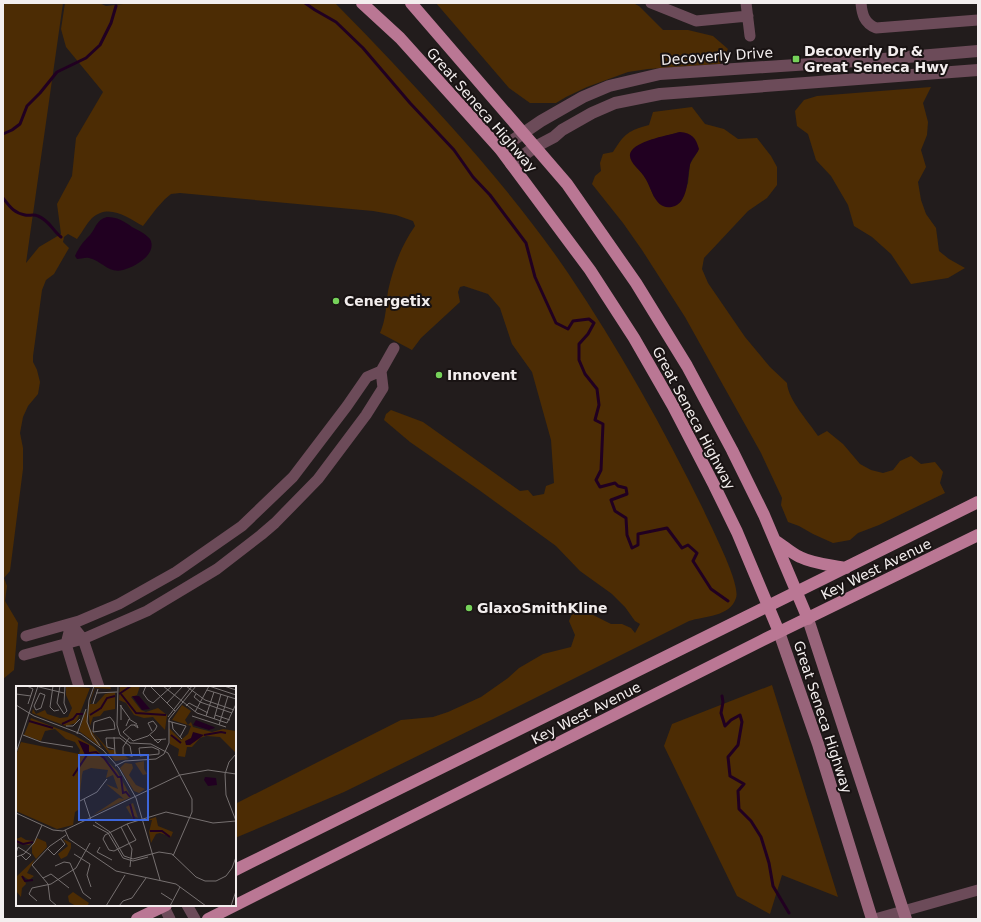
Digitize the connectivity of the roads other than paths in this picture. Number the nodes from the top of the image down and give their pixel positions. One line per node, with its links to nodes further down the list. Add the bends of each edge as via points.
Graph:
1 (362, 3): 13 (main road, Great Seneca Highway, via 400,38)
2 (651, 3): 6 (street, via 696,21)
3 (746, 3): 6 (street)
4 (861, 3): 7 (street, via 865,20 876,28)
5 (414, 5): 11 (main road, Great Seneca Highway)
6 (748, 16): 8 (street)
7 (978, 20)
8 (750, 36)
9 (978, 51): 11 (street, Decoverly Drive, via 856,62 660,74 609,86 583,97 552,114)
10 (978, 70): 12 (street, via 660,94 614,103)
11 (524, 134): 12 (main road, Great Seneca Highway); 13 (street, Decoverly Drive)
12 (535, 147): 14 (street); 19 (main road, Great Seneca Highway, via 567,184 640,289 691,373)
13 (500, 149): 14 (main road, Great Seneca Highway)
14 (511, 164): 22 (main road, Great Seneca Highway, via 590,270 634,338 714,485)
15 (394, 348): 16 (street)
16 (381, 370): 24 (street, via 367,377 293,477 249,521 176,572 119,604); 27 (street, via 383,388 366,415 318,479 275,523 217,569 147,611)
17 (978, 502): 20 (main road, Key West Avenue)
18 (978, 535): 23 (main road, Key West Avenue)
19 (776, 540): 20 (main road, via 798,557); 21 (main road, Great Seneca Highway)
20 (846, 568): 21 (main road, Key West Avenue)
21 (796, 592): 22 (main road, Key West Avenue); 23 (main road, Great Seneca Highway)
22 (768, 605): 25 (main road, Great Seneca Highway); 32 (main road, Key West Avenue)
23 (808, 619): 25 (main road, Key West Avenue); 39 (main road, Great Seneca Highway)
24 (71, 624): 26 (street); 27 (street); 28 (street)
25 (779, 632): 34 (main road, Key West Avenue); 44 (main road, Great Seneca Highway, via 818,744)
26 (26, 636)
27 (83, 639): 28 (street); 31 (street)
28 (66, 644): 29 (street); 30 (street)
29 (24, 655)
30 (79, 686)
31 (99, 686)
32 (236, 870)
33 (978, 890): 39 (street)
34 (236, 905)
35 (162, 906): 40 (main road)
36 (164, 906): 41 (street)
37 (188, 906): 42 (street)
38 (234, 906): 43 (main road, Key West Avenue)
39 (905, 915): 44 (street)
40 (137, 919)
41 (170, 919)
42 (194, 919)
43 (208, 919)
44 (873, 919)

